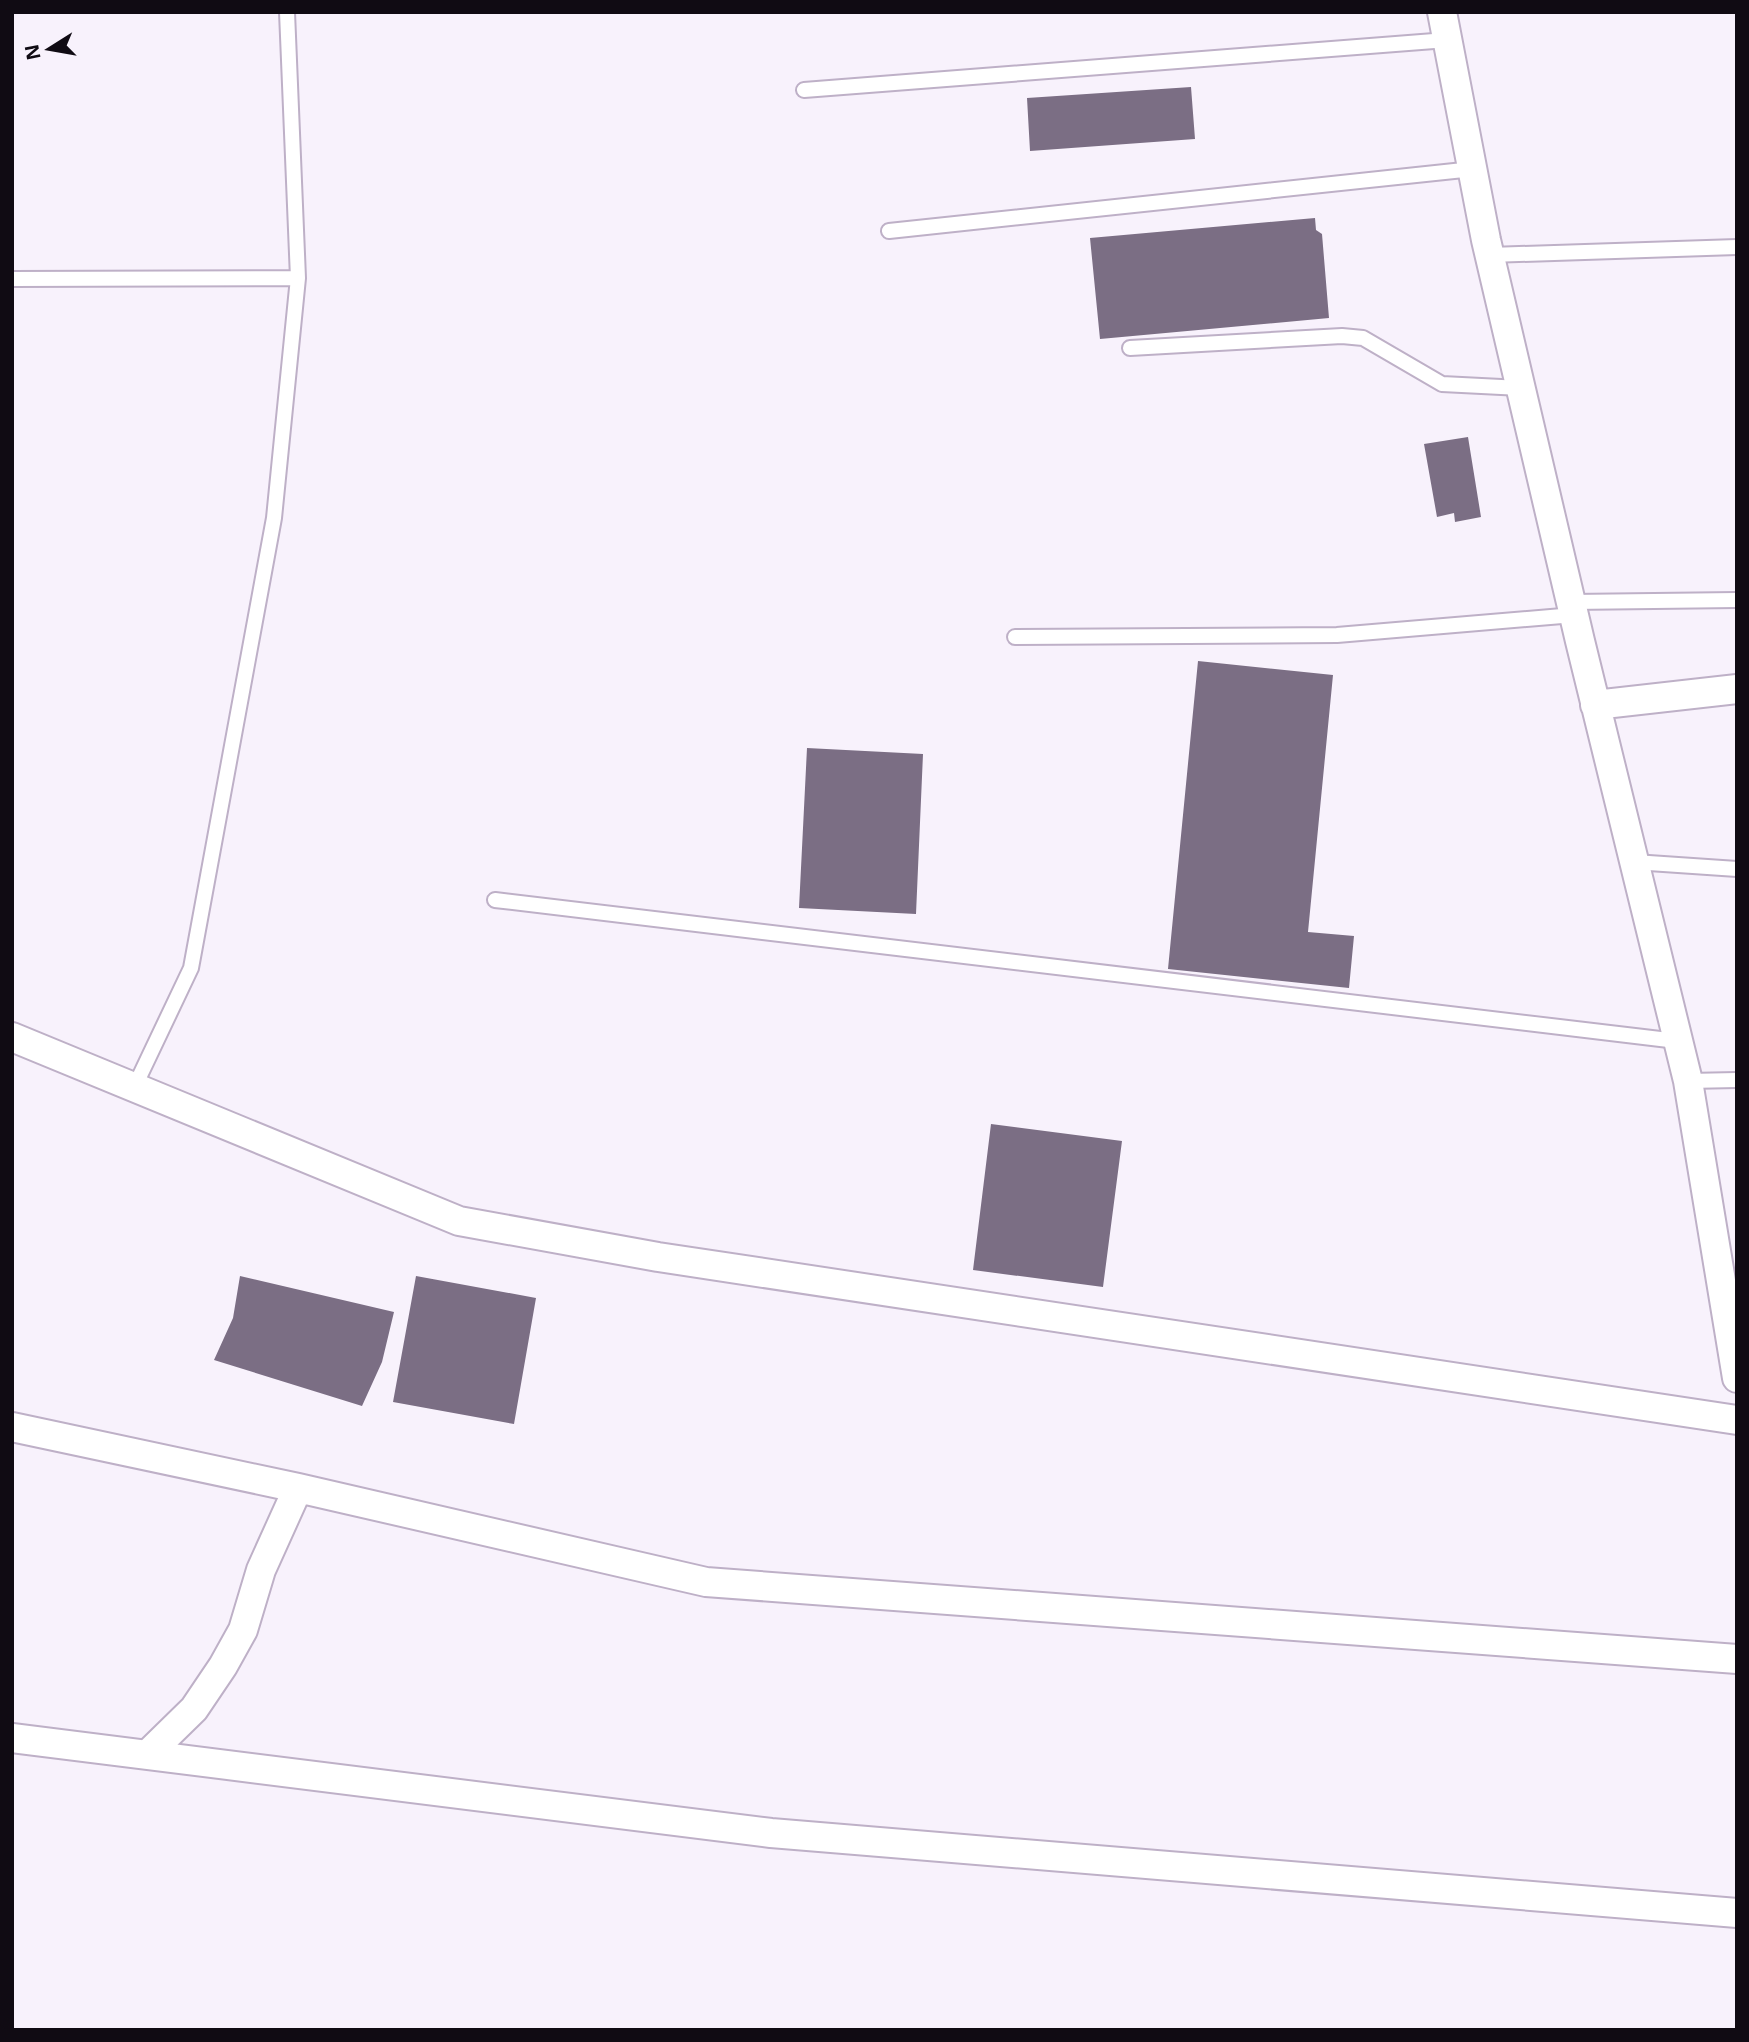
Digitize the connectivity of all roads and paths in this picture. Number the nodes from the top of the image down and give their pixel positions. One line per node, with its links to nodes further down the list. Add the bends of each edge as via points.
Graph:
1 (287, 12): 9 (lane)
2 (1442, 12): 3 (street)
3 (1447, 40): 4 (lane); 5 (street)
4 (804, 90)
5 (1472, 169): 6 (lane); 8 (street)
6 (889, 231)
7 (1737, 247): 8 (lane)
8 (1490, 255): 12 (street)
9 (298, 278): 10 (lane); 25 (lane, via 274,518 191,968)
10 (12, 279)
11 (1130, 348): 12 (lane, via 1363,338 1443,384)
12 (1521, 388): 14 (street)
13 (1737, 600): 14 (lane)
14 (1572, 608): 15 (lane, via 1337,635); 17 (street)
15 (1015, 636)
16 (1737, 689): 17 (street)
17 (1595, 705): 18 (street)
18 (1634, 862): 19 (lane); 22 (street)
19 (1737, 869)
20 (495, 900): 22 (lane)
21 (12, 1037): 25 (street)
22 (1677, 1041): 24 (street)
23 (1737, 1080): 24 (lane)
24 (1688, 1081): 26 (street)
25 (135, 1086): 27 (street, via 459,1220 658,1257)
26 (1737, 1378)
27 (1737, 1420)
28 (12, 1427): 29 (street)
29 (298, 1488): 30 (street, via 706,1582); 32 (street, via 261,1570 243,1630 223,1666 194,1709)
30 (1737, 1659)
31 (12, 1738): 32 (street)
32 (149, 1753): 33 (street, via 771,1833)
33 (1737, 1913)

